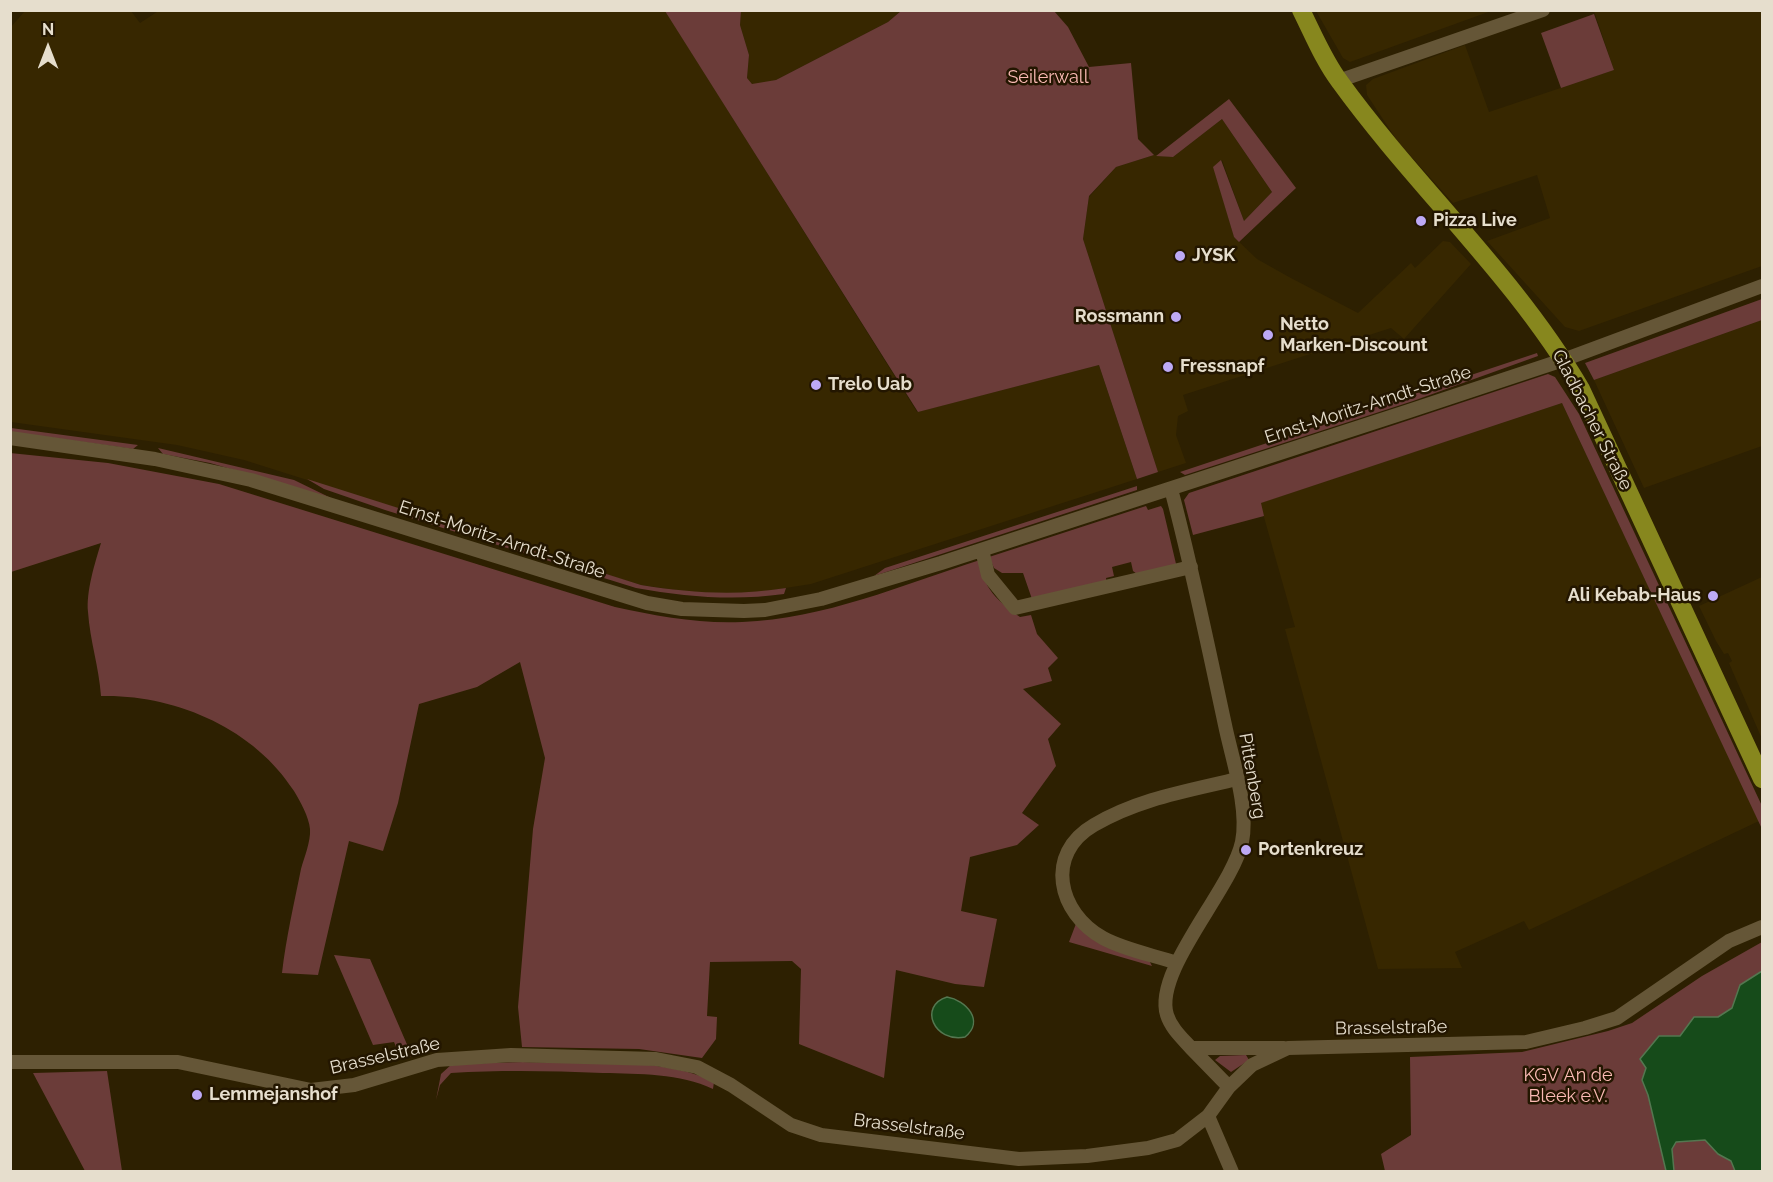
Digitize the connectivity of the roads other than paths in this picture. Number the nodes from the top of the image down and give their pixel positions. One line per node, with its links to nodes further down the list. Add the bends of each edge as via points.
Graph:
1 (1300, 10): 3 (main road, Gladbacher Straße)
2 (1543, 10): 3 (street)
3 (1338, 81): 5 (main road, Gladbacher Straße, via 1485,257)
4 (1762, 286): 5 (street, Ernst-Moritz-Arndt-Straße)
5 (1563, 360): 7 (street, Ernst-Moritz-Arndt-Straße); 11 (main road, Gladbacher Straße, via 1581,389)
6 (10, 438): 8 (street, Ernst-Moritz-Arndt-Straße, via 155,459 251,480 620,596 682,609 744,611 800,604)
7 (1171, 489): 8 (street, Ernst-Moritz-Arndt-Straße); 9 (street, Pittenberg)
8 (982, 550): 9 (street, via 988,575 1016,608)
9 (1191, 567): 10 (street, Pittenberg)
10 (1237, 779): 13 (street, Pittenberg, via 1244,823 1242,842 1233,866); 13 (street, via 1145,801 1092,826 1068,846 1061,870 1066,898 1083,925 1104,939)
11 (1762, 779)
12 (1762, 927): 15 (street, Brasselstraße, via 1730,941 1617,1018 1585,1028 1526,1042)
13 (1177, 963): 14 (street, Pittenberg, via 1165,998 1167,1015)
14 (1191, 1048): 15 (street); 17 (street, Pittenberg)
15 (1288, 1048): 17 (street, Brasselstraße, via 1252,1065)
16 (10, 1062): 18 (street, Brasselstraße, via 178,1062 310,1090 354,1085 437,1060 511,1055 656,1059 697,1066 791,1125 821,1135 1019,1159 1148,1148 1177,1140)
17 (1229, 1087): 18 (street, Brasselstraße)
18 (1208, 1116): 19 (street)
19 (1232, 1172)

